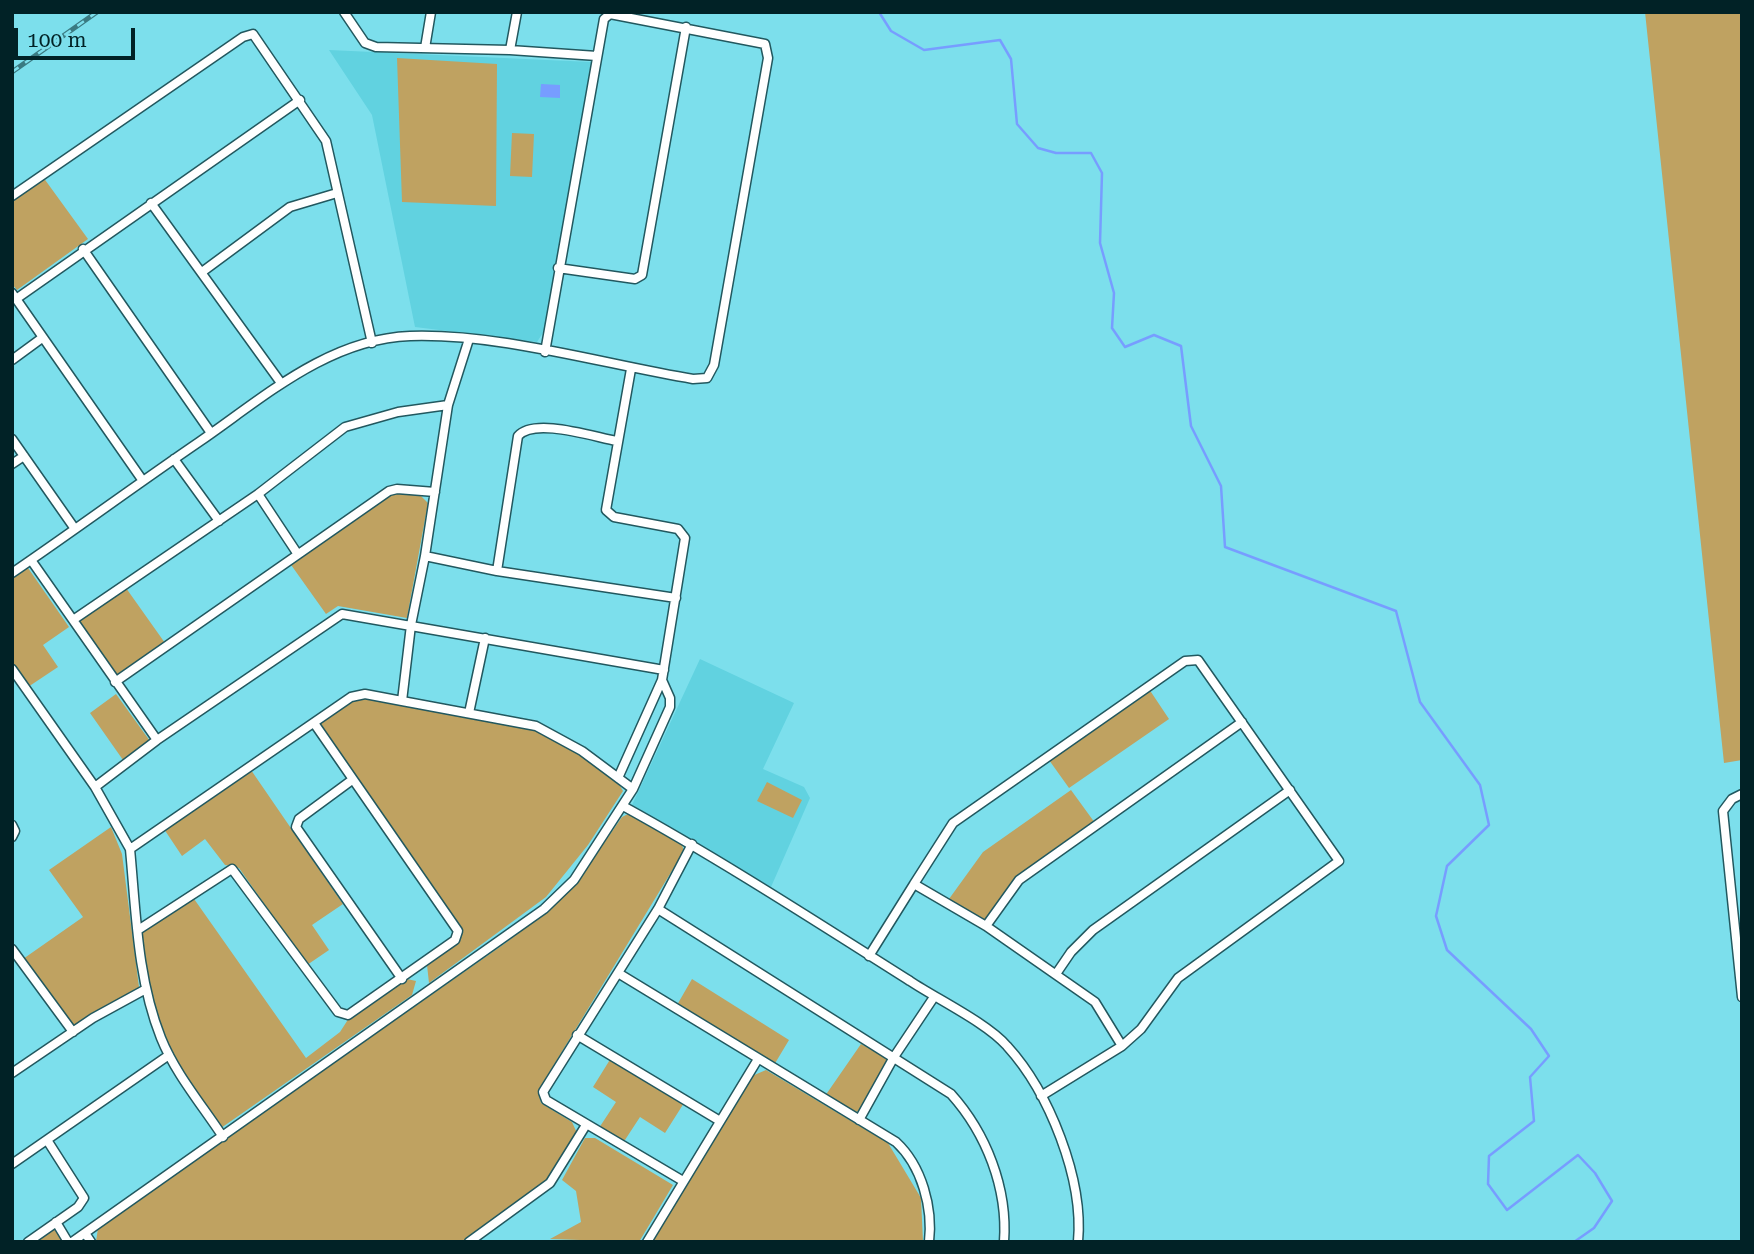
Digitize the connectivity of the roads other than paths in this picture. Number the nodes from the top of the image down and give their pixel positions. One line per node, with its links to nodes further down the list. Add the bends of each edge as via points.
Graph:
1 (431, 12): 5 (street)
2 (517, 12): 6 (street)
3 (345, 14): 5 (street, via 370,46)
4 (686, 27): 7 (street, via 610,14 603,21); 13 (street, via 642,275 635,279); 21 (street, via 760,41 768,58 712,373 700,379)
5 (425, 48): 6 (street)
6 (510, 50): 7 (street)
7 (597, 56): 13 (street)
8 (300, 100): 9 (street, via 326,141); 10 (street, via 256,36 249,34); 11 (street)
9 (337, 193): 14 (street, via 290,207); 18 (street)
10 (12, 196)
11 (151, 203): 12 (street); 14 (street)
12 (83, 248): 15 (street); 24 (street)
13 (558, 268): 19 (street)
14 (202, 272): 22 (street)
15 (14, 296): 16 (street)
16 (42, 338): 20 (street); 30 (street)
17 (469, 339): 18 (street, via 406,336); 19 (street); 23 (street)
18 (372, 343): 22 (street, via 333,354)
19 (545, 352): 21 (street)
20 (12, 360)
21 (631, 369): 26 (street)
22 (281, 383): 24 (street)
23 (448, 405): 31 (street); 32 (street, via 398,412 345,427)
24 (211, 433): 28 (street)
25 (12, 439): 27 (street)
26 (618, 441): 38 (street, via 540,427 523,430 518,436); 40 (street, via 606,509 614,517 681,531 685,541)
27 (24, 456): 29 (street); 34 (street)
28 (174, 459): 30 (street); 33 (street)
29 (12, 464)
30 (143, 481): 34 (street)
31 (435, 492): 35 (street, via 393,489); 36 (street)
32 (258, 494): 33 (street); 35 (street)
33 (219, 521): 41 (street)
34 (75, 528): 37 (street)
35 (297, 553): 47 (street)
36 (425, 556): 38 (street); 42 (street)
37 (31, 560): 39 (street); 41 (street)
38 (497, 571): 40 (street)
39 (12, 573)
40 (676, 598): 45 (street)
41 (74, 620): 47 (street)
42 (411, 625): 43 (street); 48 (street); 52 (street, via 342,614)
43 (485, 638): 45 (street); 49 (street)
44 (12, 669): 55 (street)
45 (664, 670): 46 (street)
46 (662, 680): 53 (street); 56 (street, via 670,707)
47 (115, 682): 52 (street)
48 (402, 701): 49 (street); 51 (street, via 359,695)
49 (469, 713): 53 (street, via 536,726 582,751)
50 (1242, 722): 57 (street); 64 (street, via 1201,663 1189,659 953,823); 66 (street, via 1018,880)
51 (314, 723): 54 (street); 63 (street)
52 (157, 740): 55 (street)
53 (618, 778): 56 (street)
54 (352, 780): 72 (street, via 299,819 296,827); 72 (street, via 458,931 455,940)
55 (95, 787): 63 (street)
56 (633, 789): 59 (street)
57 (1290, 790): 71 (street, via 1093,930); 79 (street, via 1338,863 1178,978)
58 (1742, 794): 73 (street, via 1723,811)
59 (623, 806): 62 (street); 88 (street, via 574,880 544,909)
60 (12, 825): 61 (street)
61 (12, 837)
62 (692, 844): 65 (street); 69 (street)
63 (130, 849): 67 (street)
64 (914, 884): 66 (street); 69 (street)
65 (658, 909): 70 (street); 81 (street)
66 (986, 926): 71 (street)
67 (138, 930): 72 (street, via 232,869 342,1015 354,1013); 74 (street)
68 (12, 949): 77 (street)
69 (869, 956): 75 (street)
70 (618, 973): 78 (street); 82 (street)
71 (1056, 974): 79 (street, via 1097,1004)
72 (402, 979)
73 (1741, 983): 76 (street)
74 (146, 989): 77 (street); 80 (street)
75 (934, 997): 81 (street); 84 (street, via 999,1038)
76 (1742, 997)
77 (73, 1032): 83 (street)
78 (577, 1035): 86 (street); 87 (street, via 543,1092 546,1100)
79 (1122, 1046): 84 (street)
80 (169, 1055): 88 (street); 89 (street)
81 (894, 1057): 85 (street); 100 (street, via 945,1089 971,1120 992,1158)
82 (758, 1059): 85 (street); 86 (street)
83 (12, 1073)
84 (1041, 1096): 101 (street, via 1068,1158 1080,1224)
85 (859, 1120): 99 (street, via 896,1142 915,1168 931,1219)
86 (720, 1121): 91 (street)
87 (586, 1125): 91 (street); 97 (street, via 550,1183)
88 (223, 1138): 93 (street)
89 (47, 1140): 90 (street); 92 (street, via 84,1198)
90 (12, 1164)
91 (683, 1181): 98 (street)
92 (55, 1222): 94 (street); 95 (street)
93 (85, 1233): 95 (street); 96 (street)
94 (28, 1242)
95 (70, 1242)
96 (92, 1242)
97 (469, 1242)
98 (647, 1242)
99 (929, 1242)
100 (1004, 1242)
101 (1078, 1242)

